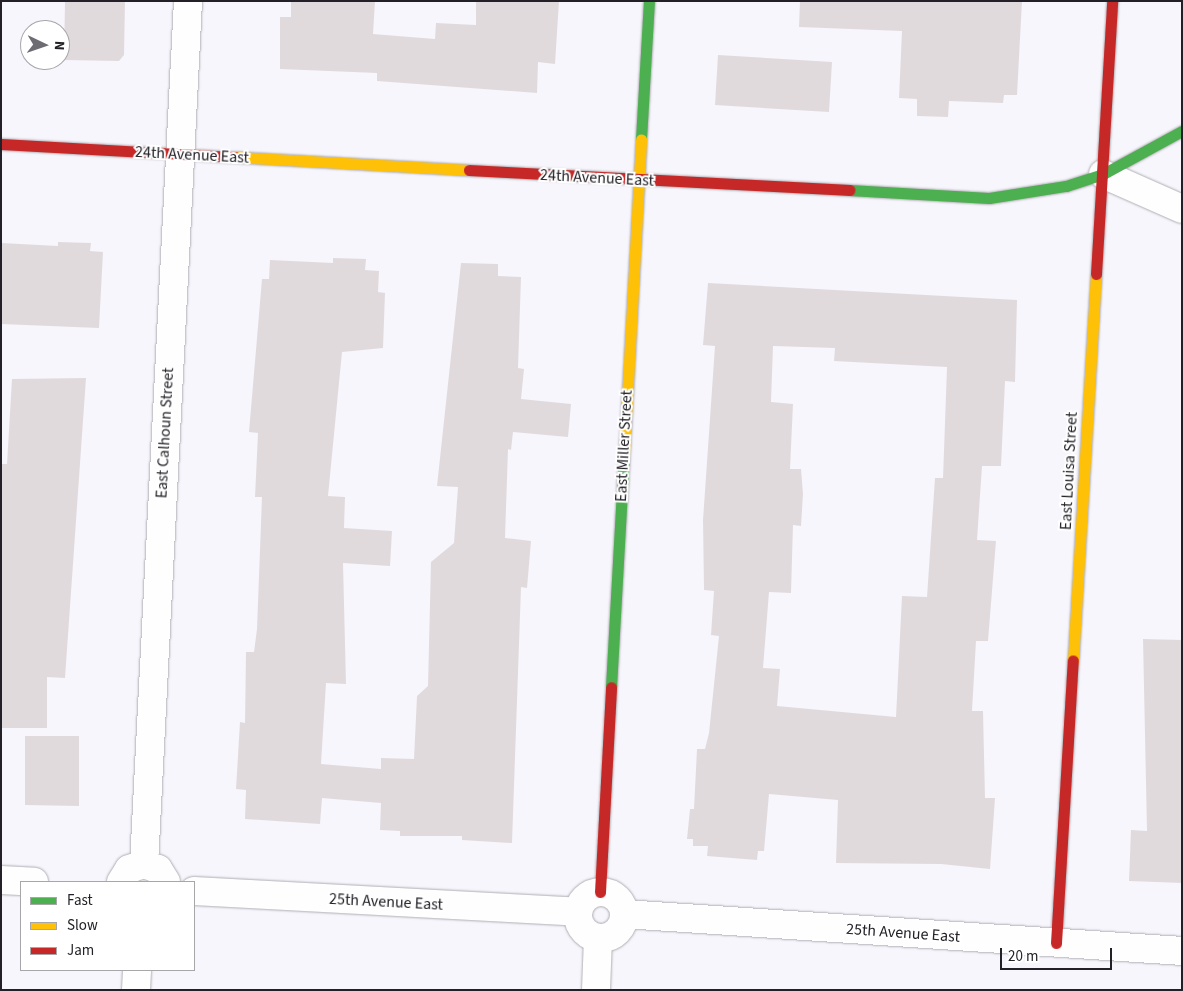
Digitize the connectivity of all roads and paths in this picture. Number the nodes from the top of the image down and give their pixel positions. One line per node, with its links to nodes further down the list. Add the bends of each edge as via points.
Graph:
1 (188, 1): 6 (street, East Calhoun Street)
2 (649, 1): 8 (street, East Miller Street)
3 (1112, 1): 7 (street, East Louisa Street)
4 (1182, 131): 7 (street, 24th Avenue East)
5 (1, 144): 6 (street, 24th Avenue East)
6 (178, 154): 8 (street, 24th Avenue East); 10 (street, East Calhoun Street)
7 (1103, 174): 8 (street, 24th Avenue East, via 1066,186 989,198); 9 (street); 20 (street, East Louisa Street)
8 (638, 180): 16 (street, East Miller Street)
9 (1182, 209)
10 (144, 864): 13 (street, via 129,869); 14 (street, via 158,869)
11 (1, 880): 12 (street)
12 (20, 881)
13 (121, 881)
14 (165, 881)
15 (195, 891): 17 (street, 25th Avenue East)
16 (600, 892): 17 (street, via 582,901); 18 (street, via 618,899)
17 (578, 912): 19 (street, via 584,931)
18 (624, 914): 19 (street, via 616,932); 20 (street, 25th Avenue East)
19 (598, 938): 24 (street)
20 (1056, 943): 21 (street, 25th Avenue East)
21 (1182, 951)
22 (137, 971): 23 (street)
23 (136, 990)
24 (596, 990)

